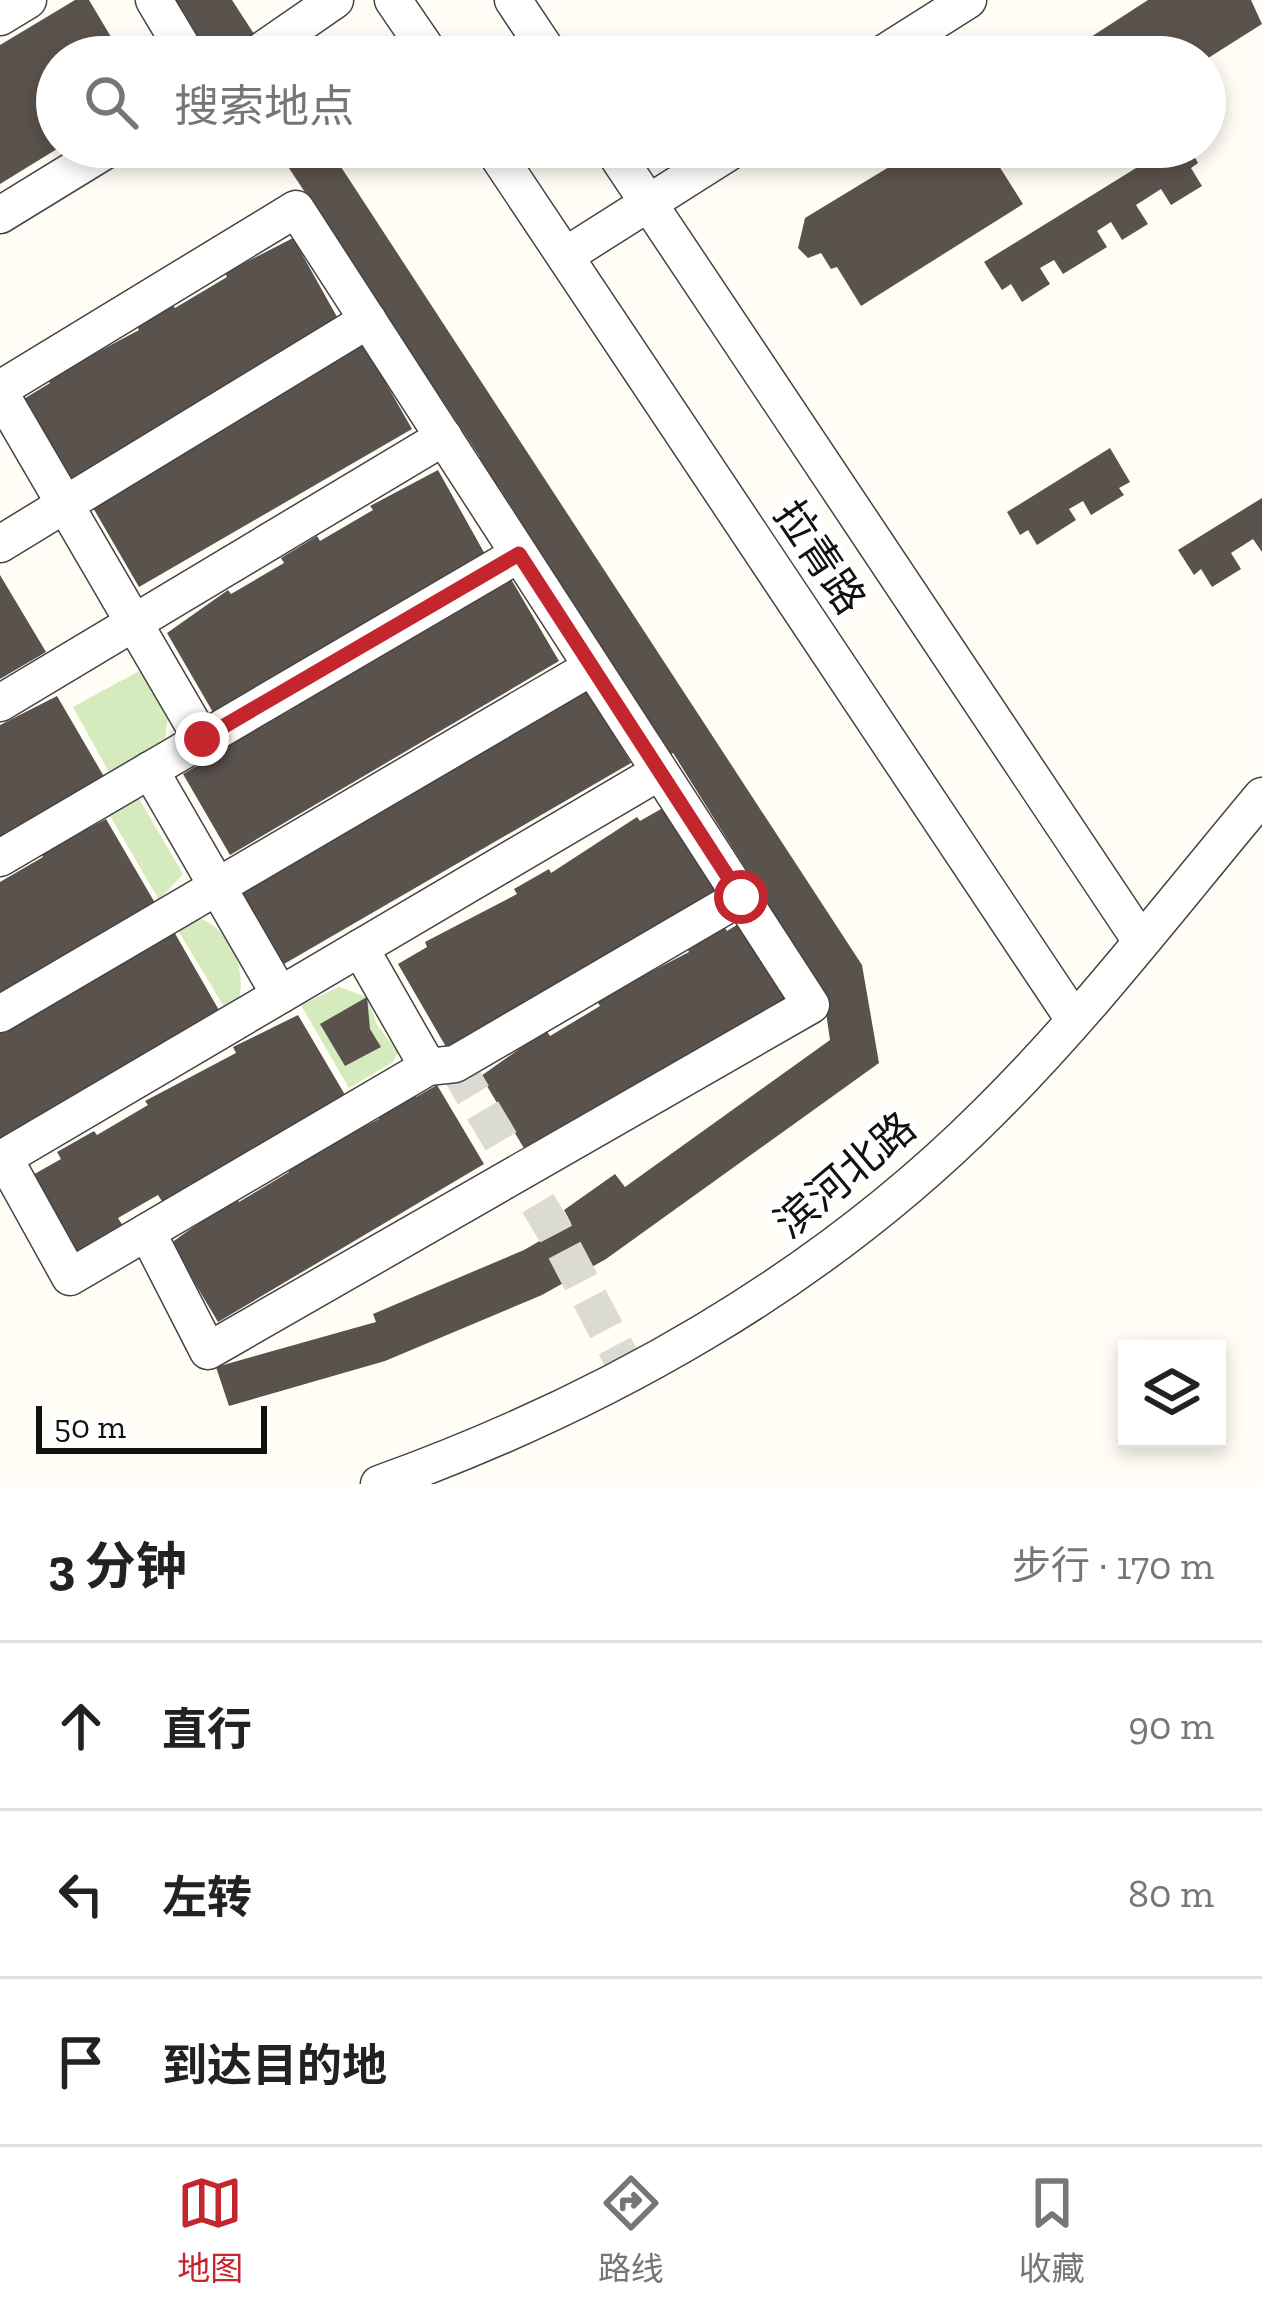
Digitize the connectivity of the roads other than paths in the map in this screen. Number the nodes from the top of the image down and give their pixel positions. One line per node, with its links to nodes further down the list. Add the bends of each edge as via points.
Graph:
1 (28, 0): 7 (street)
2 (154, 0): 8 (street)
3 (335, 0): 9 (street)
4 (393, 0): 10 (street)
5 (513, 0): 11 (street)
6 (968, 0): 12 (street)
7 (0, 17)
8 (175, 36)
9 (283, 36)
10 (418, 36)
11 (537, 36)
12 (911, 36)
13 (77, 168): 18 (street)
14 (506, 168): 19 (street, 拉青路)
15 (625, 168): 17 (street, 拉青路)
16 (704, 168): 17 (street)
17 (649, 203): 19 (street); 36 (street, 拉青路)
18 (0, 215)
19 (566, 256): 40 (street, 拉青路)
20 (368, 320): 21 (street, via 296,209); 22 (street); 23 (street)
21 (0, 391): 23 (street)
22 (444, 437): 25 (street); 26 (street)
23 (65, 505): 24 (street); 26 (street)
24 (0, 544)
25 (519, 554): 27 (street); 29 (street)
26 (134, 622): 28 (street); 29 (street)
27 (592, 667): 31 (street); 34 (street)
28 (0, 703)
29 (202, 739): 30 (street)
30 (150, 770): 33 (street); 34 (street)
31 (659, 772): 35 (street); 37 (street)
32 (1262, 796): 36 (street, 滨河北路)
33 (0, 859)
34 (218, 887): 38 (street); 39 (street)
35 (741, 897): 41 (street, via 455,1064); 43 (street, via 811,1005 478,1200 208,1352)
36 (1141, 941): 40 (street, 滨河北路)
37 (360, 948): 38 (street); 41 (street)
38 (280, 995): 42 (street)
39 (0, 1014)
40 (1073, 1018): 44 (street, 滨河北路, via 988,1113 815,1263 630,1375 502,1440)
41 (428, 1067): 43 (street)
42 (2, 1159): 43 (street, via 70,1277)
43 (147, 1232)
44 (380, 1484)

